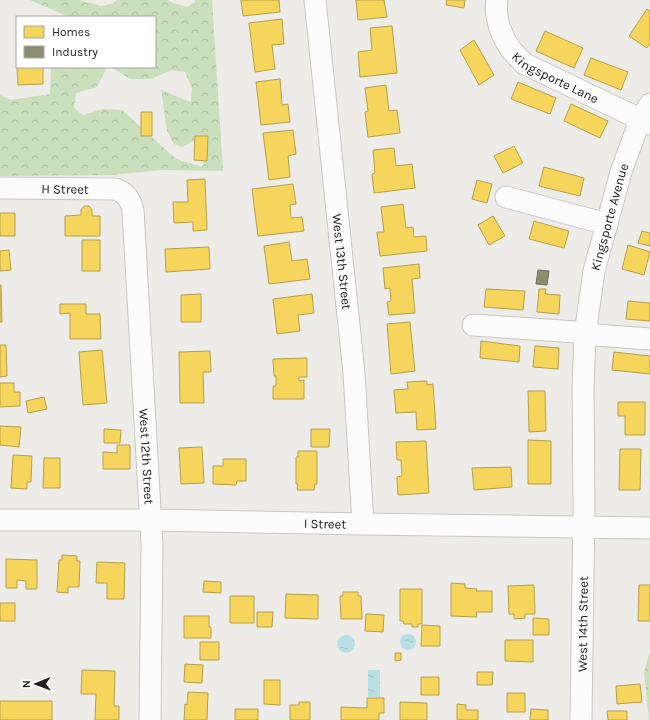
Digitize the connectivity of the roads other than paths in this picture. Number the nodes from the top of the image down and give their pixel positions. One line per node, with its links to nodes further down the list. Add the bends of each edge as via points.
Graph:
1 (315, 0): 13 (street, West 13th Street, via 354,373)
2 (497, 0): 3 (street, Kingsporte Lane, via 500,29 510,49 525,64)
3 (647, 116): 7 (street, Kingsporte Avenue, via 621,172)
4 (0, 188): 5 (street, H Street, via 116,189)
5 (127, 195): 12 (street, West 12th Street, via 133,210)
6 (506, 196): 7 (street)
7 (607, 224): 9 (street, Kingsporte Avenue, via 594,271)
8 (473, 325): 9 (street)
9 (585, 334): 10 (street); 14 (street, Kingsporte Avenue)
10 (650, 339)
11 (0, 520): 12 (street, I Street)
12 (150, 520): 13 (street, I Street); 16 (street, West 12th Street)
13 (363, 524): 14 (street, I Street)
14 (583, 527): 15 (street, I Street); 17 (street, West 14th Street)
15 (650, 528)
16 (150, 720)
17 (581, 720)

